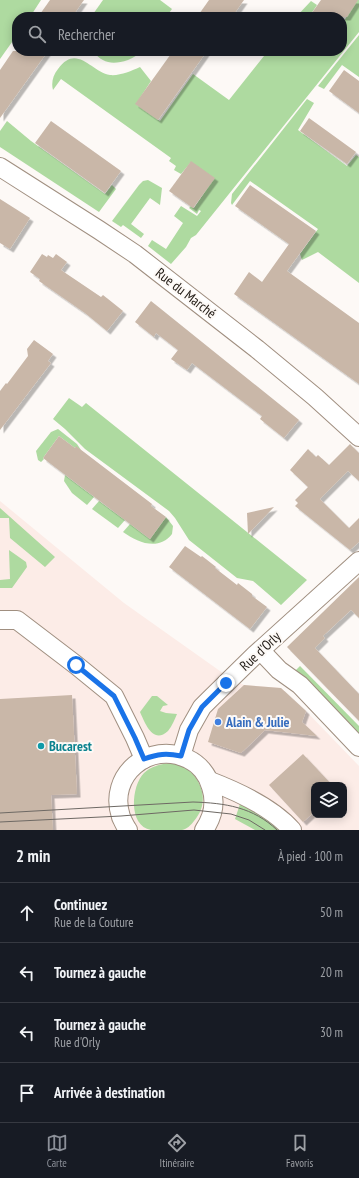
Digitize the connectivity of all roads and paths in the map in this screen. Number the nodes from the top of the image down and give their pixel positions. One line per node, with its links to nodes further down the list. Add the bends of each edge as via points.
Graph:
1 (0, 166): 2 (street, Rue du Marché, via 136,254 258,349)
2 (359, 437)
3 (359, 561): 5 (street, Rue d'Orly)
4 (0, 620): 8 (street, via 17,620 114,696)
5 (261, 651): 6 (street, via 279,670 300,685); 7 (street, Rue d'Orly, via 202,707 189,730)
6 (359, 747)
7 (181, 756): 8 (street, via 168,753); 9 (street, via 193,761)
8 (144, 759): 10 (street, via 132,768 124,779 119,793 121,816)
9 (210, 781): 11 (street, via 214,802); 12 (street, via 236,791 264,807)
10 (128, 830)
11 (204, 830)
12 (292, 830)

